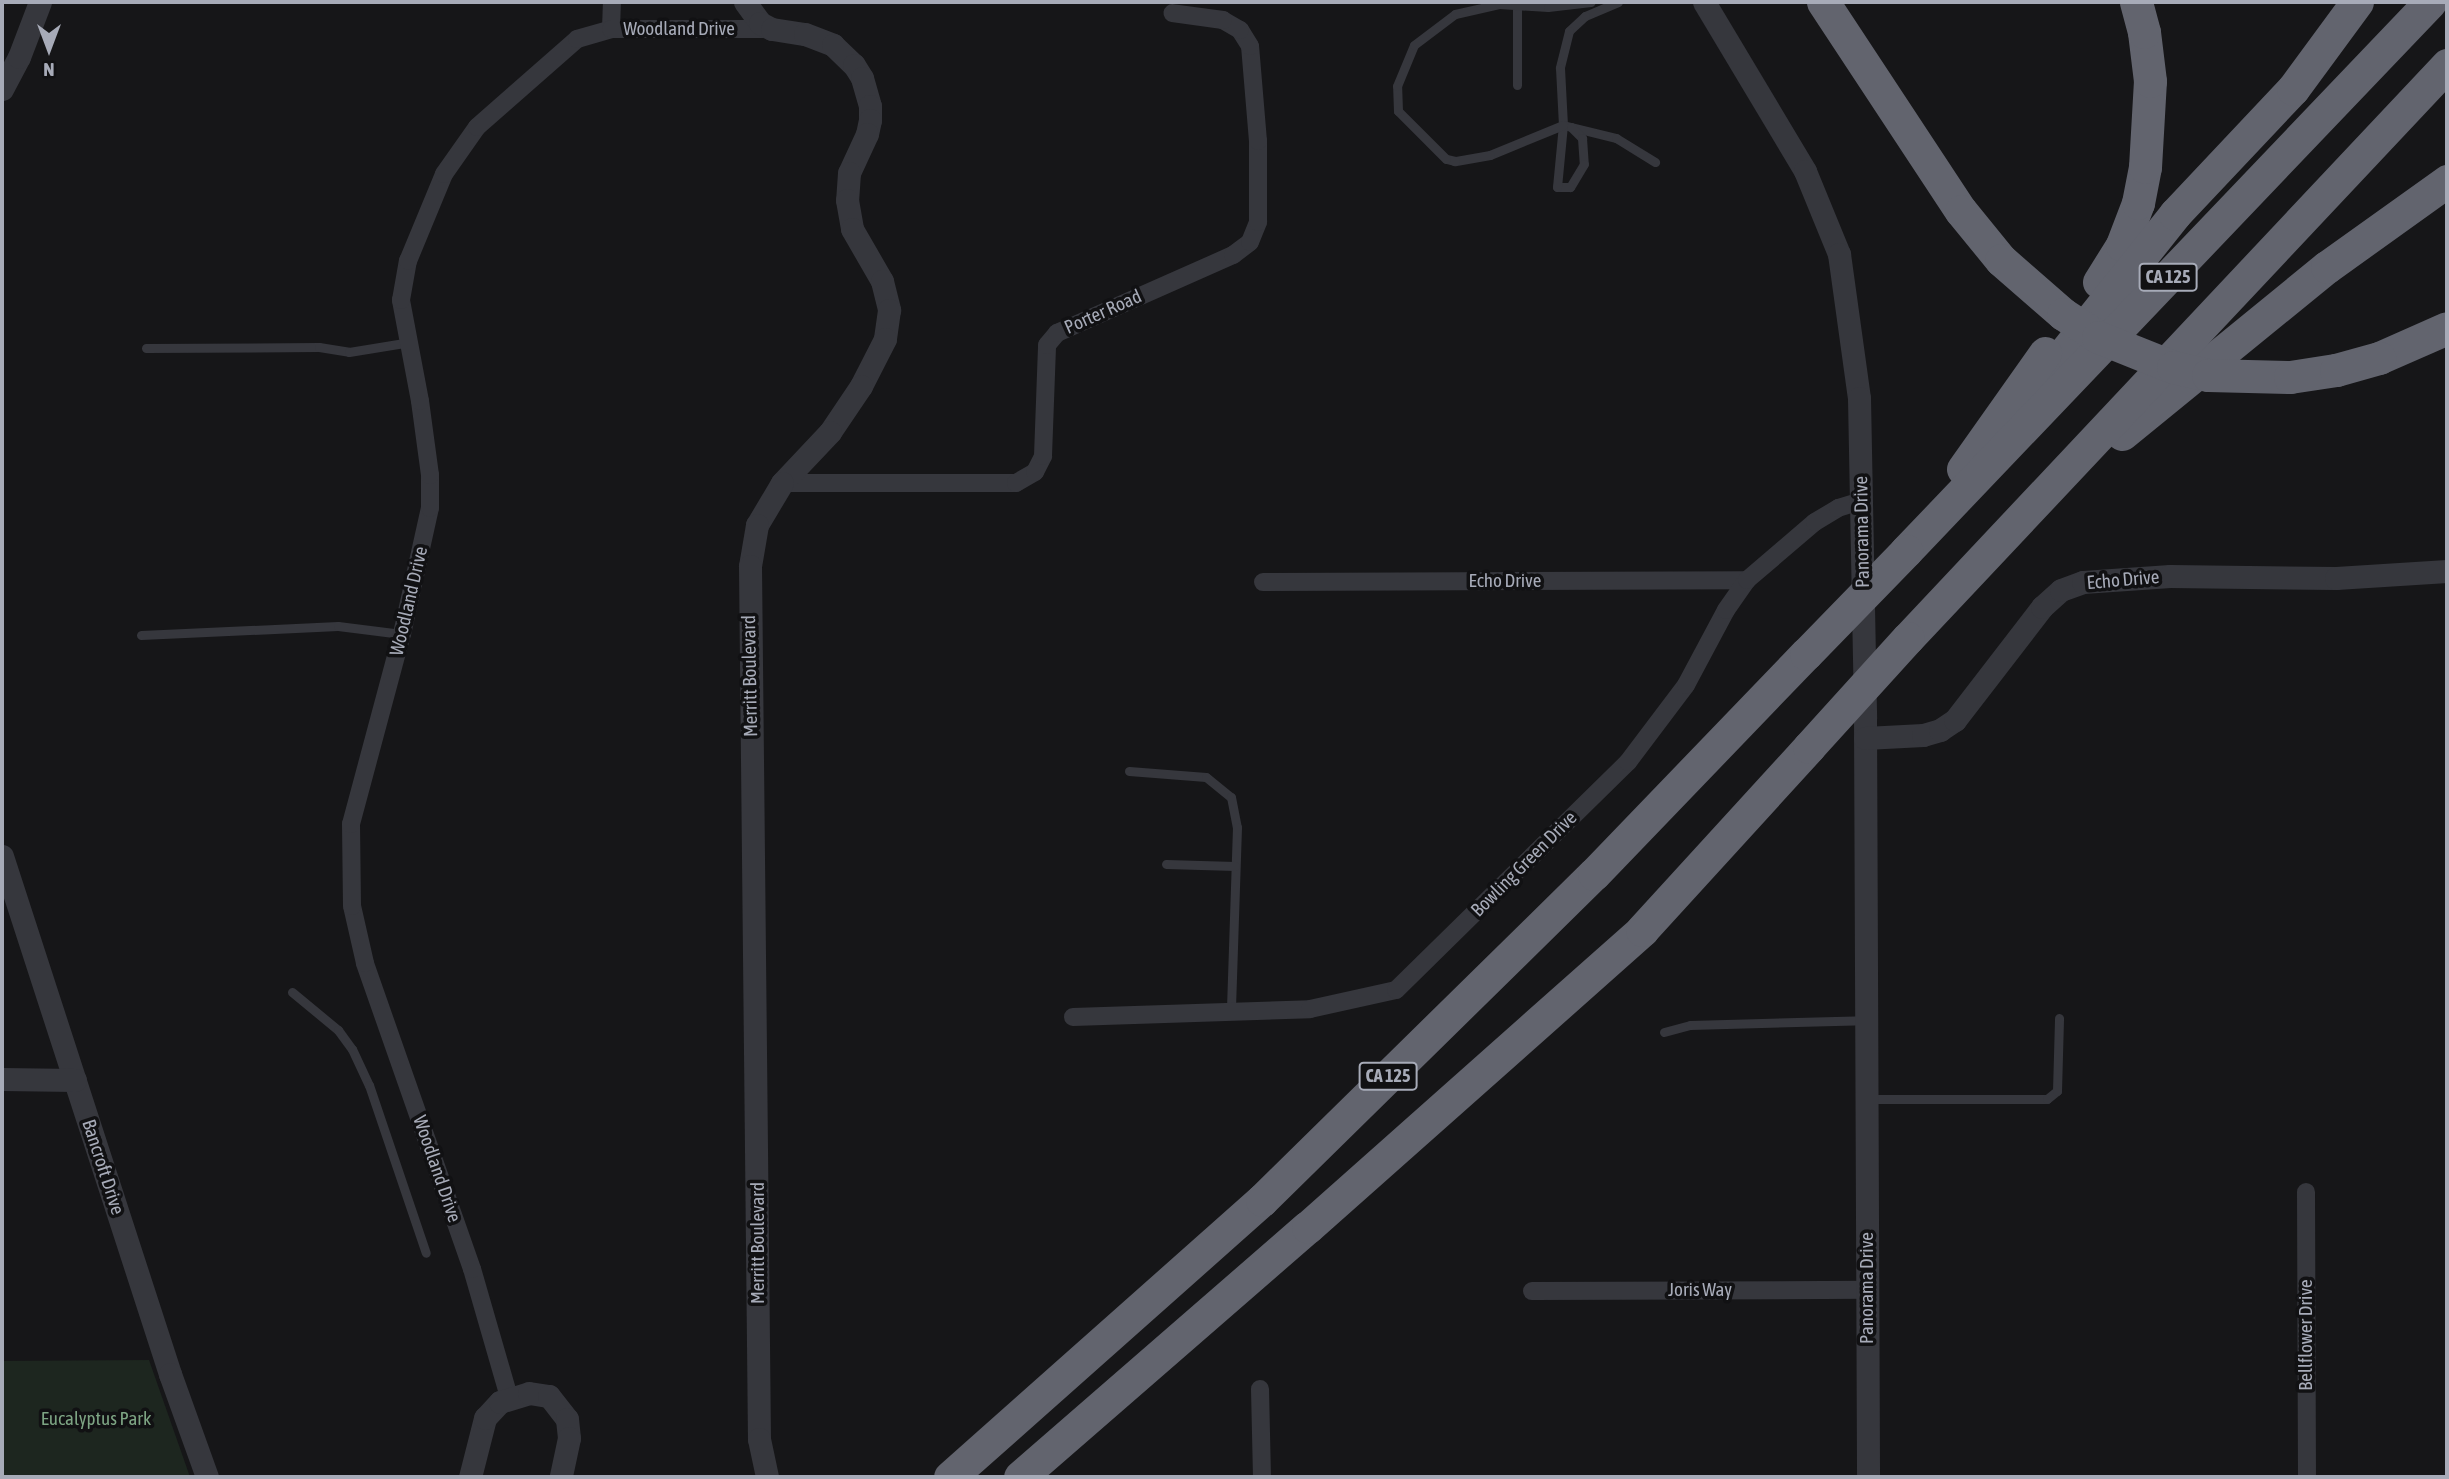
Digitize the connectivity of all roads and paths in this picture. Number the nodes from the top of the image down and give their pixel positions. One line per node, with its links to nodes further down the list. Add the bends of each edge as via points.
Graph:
1 (40, 2): 17 (street)
2 (612, 2): 13 (street)
3 (745, 2): 14 (street, via 760,23)
4 (1591, 2): 11 (lane)
5 (1618, 2): 18 (lane, via 1585,16 1569,31 1560,68)
6 (1704, 2): 25 (street, Panorama Drive, via 1805,171 1839,254 1859,398)
7 (1823, 2): 21 (highway, bridge, via 1961,211 2001,260 2063,314 2098,337 2174,367 2208,375 2290,377 2379,358)
8 (2136, 2): 27 (highway, via 2150,81 2149,128 2138,203 2122,245)
9 (2357, 2): 27 (highway, via 2293,89 2175,214)
10 (2430, 2): 27 (highway, CA 125)
11 (1517, 6): 16 (lane); 18 (lane, via 1499,4 1455,14 1414,45 1397,86 1398,111 1446,159 1455,161 1490,155)
12 (1172, 13): 24 (street, Porter Road, via 1223,20 1240,30 1250,46 1258,141 1258,222 1250,242 1233,255 1057,333 1047,345 1043,456 1035,472 1016,483)
13 (611, 29): 14 (street, Woodland Drive); 22 (street, Woodland Drive, via 578,39 477,127 444,174 408,261 401,300)
14 (772, 29): 24 (street, Merritt Boulevard, via 805,34 833,45 862,78 870,120 849,173 849,214 858,243 882,281 889,310 885,339 861,386 830,432)
15 (2447, 65): 26 (highway, CA 125)
16 (1517, 85)
17 (2, 89)
18 (1567, 126): 18 (lane, via 1557,187 1570,187 1584,164 1582,138); 19 (lane, via 1616,138)
19 (1655, 162)
20 (2447, 181): 26 (highway, via 2327,267)
21 (2447, 328)
22 (410, 342): 23 (lane, via 349,352 319,347); 31 (street, Woodland Drive, via 430,475 430,508)
23 (146, 348)
24 (782, 483): 56 (street, Merritt Boulevard, via 757,525 750,566 759,1439)
25 (1861, 501): 29 (street, Bowling Green Drive, via 1815,522); 33 (street, Panorama Drive)
26 (2017, 519): 58 (highway, CA 125, bridge, via 1642,930)
27 (1906, 551): 57 (highway, CA 125, bridge, via 1594,874 1262,1200)
28 (2447, 570): 33 (street, Echo Drive, via 2336,578 2170,576 2083,582 2061,590 2042,607 1955,720 1923,735)
29 (1747, 580): 30 (street, Echo Drive); 39 (street, Bowling Green Drive, via 1686,685 1628,762 1396,990 1310,1009)
30 (1263, 582)
31 (402, 634): 32 (lane, via 338,626); 52 (street, Woodland Drive, via 351,824 352,906 365,962 472,1269)
32 (141, 635)
33 (1865, 738): 42 (street, Panorama Drive)
34 (1129, 771): 37 (lane, via 1206,777 1231,797 1237,827)
35 (2, 856): 45 (street, Bancroft Drive)
36 (1166, 864): 37 (lane)
37 (1235, 866): 39 (lane)
38 (292, 992): 48 (lane, via 338,1030 352,1049 369,1085)
39 (1231, 1012): 40 (street, Bowling Green Drive)
40 (1073, 1017)
41 (2059, 1018): 46 (lane, via 2057,1091 2047,1099)
42 (1866, 1020): 43 (lane, via 1690,1025); 46 (street, Panorama Drive)
43 (1664, 1031)
44 (2, 1079): 45 (street)
45 (75, 1080): 53 (street, Bancroft Drive)
46 (1867, 1099): 49 (street, Panorama Drive)
47 (2306, 1192): 61 (street, Bellflower Drive)
48 (426, 1253)
49 (1868, 1290): 50 (street, Joris Way); 60 (street, Panorama Drive)
50 (1532, 1291)
51 (1260, 1389): 59 (street)
52 (509, 1397): 54 (street, via 492,1409 481,1427); 55 (street, via 549,1396 562,1410 569,1438)
53 (207, 1477)
54 (470, 1477)
55 (561, 1477)
56 (766, 1477)
57 (950, 1477)
58 (1020, 1477)
59 (1262, 1477)
60 (1868, 1477)
61 (2307, 1477)

